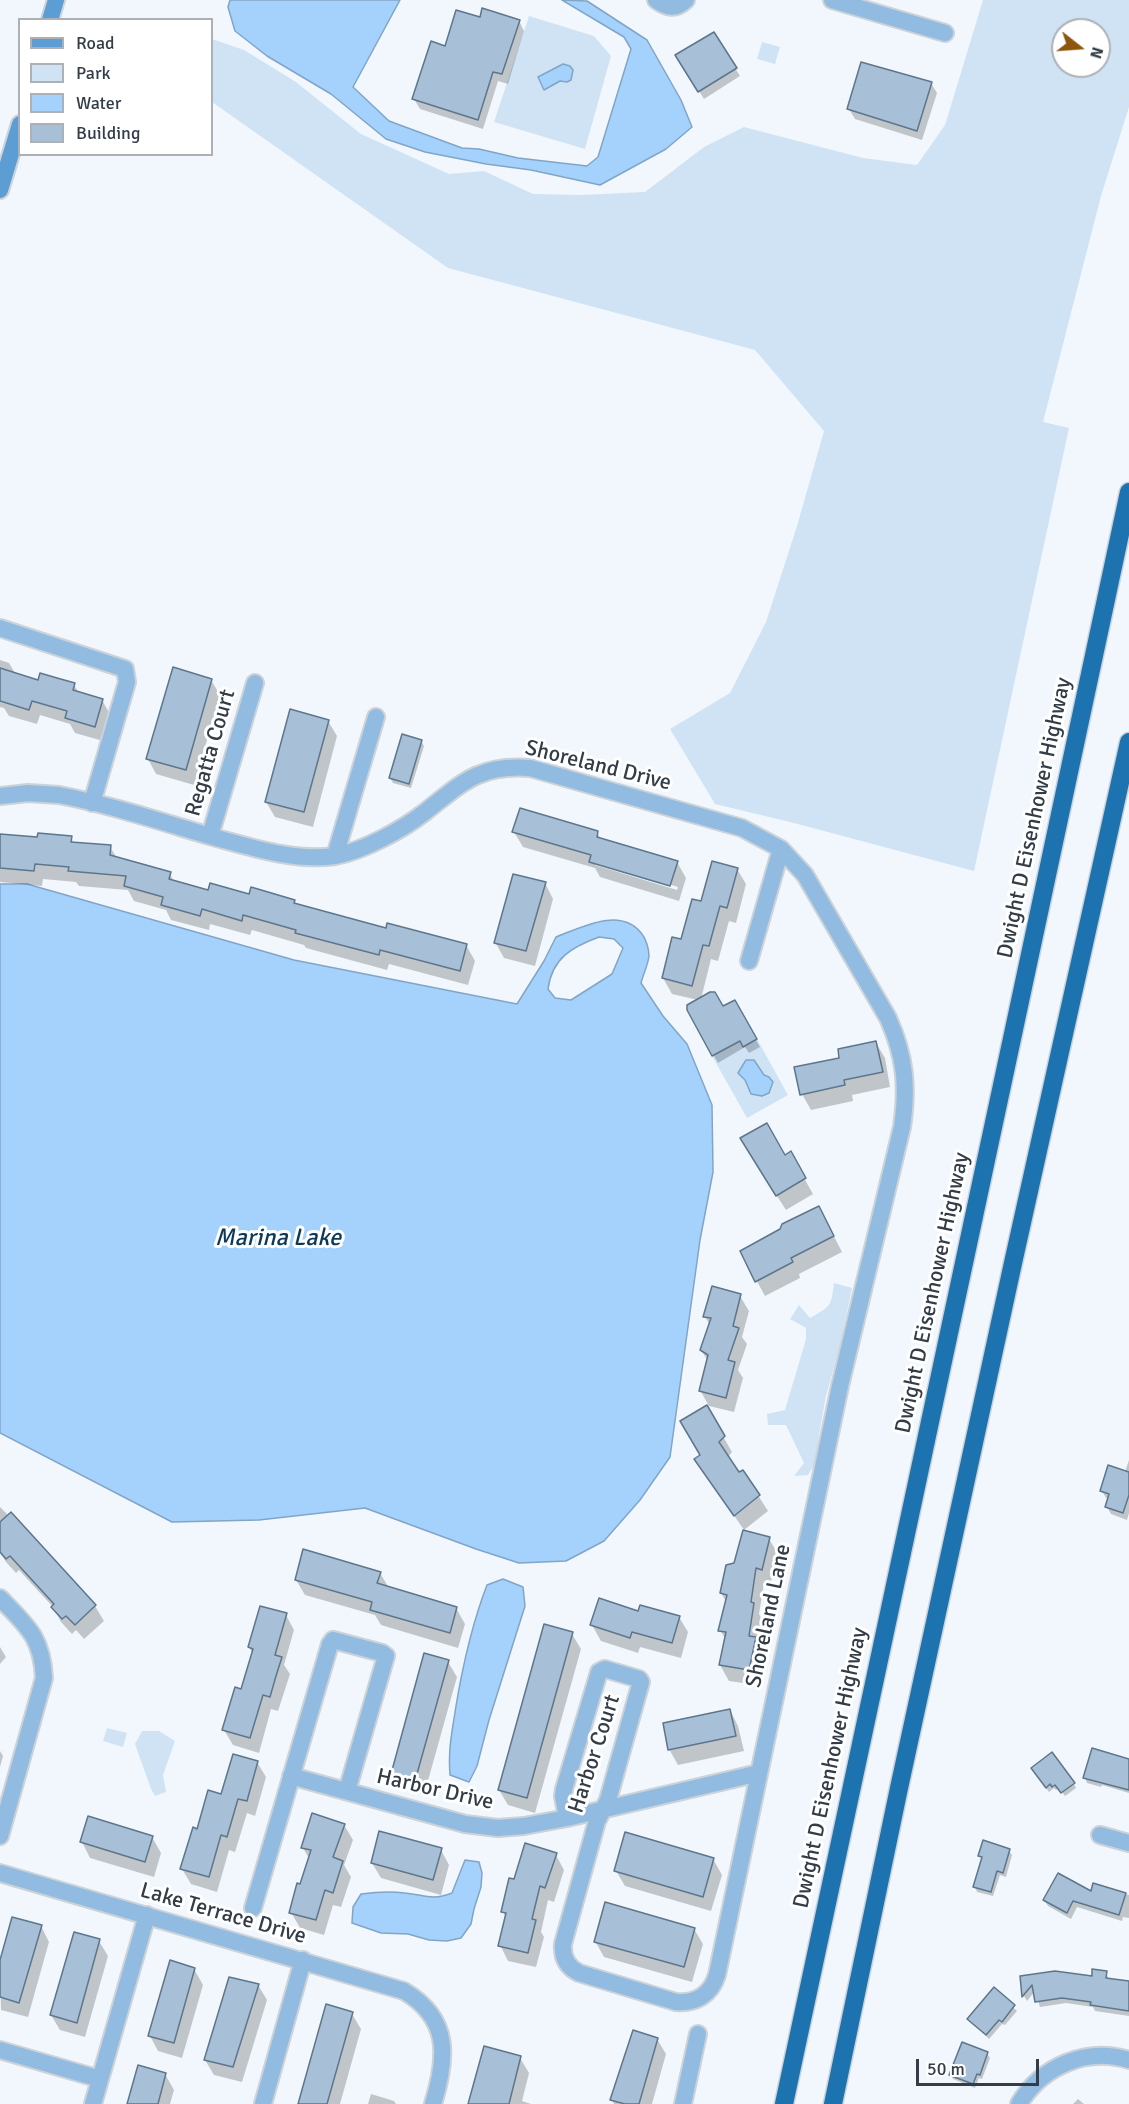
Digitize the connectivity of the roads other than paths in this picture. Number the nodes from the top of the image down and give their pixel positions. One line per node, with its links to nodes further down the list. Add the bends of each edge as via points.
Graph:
1 (56, 0): 5 (main road)
2 (656, 0): 4 (street, via 665,6)
3 (832, 0): 6 (street)
4 (680, 4)
5 (51, 18)
6 (945, 33)
7 (18, 131): 8 (main road)
8 (0, 190)
9 (1129, 482): 11 (highway)
10 (1129, 492): 11 (highway, Dwight D Eisenhower Highway)
11 (1121, 528): 46 (highway, Dwight D Eisenhower Highway)
12 (0, 628): 17 (street, via 118,666 126,672 127,682)
13 (255, 683): 18 (street, Regatta Court)
14 (376, 717): 20 (street)
15 (1129, 742): 47 (highway)
16 (0, 796): 17 (street, Shoreland Drive, via 44,793)
17 (92, 803): 18 (street, Shoreland Drive)
18 (210, 836): 20 (street, Shoreland Drive, via 283,853)
19 (781, 849): 20 (street, Shoreland Drive, via 742,828 530,768 506,767 467,779 393,833); 21 (street); 22 (street, Shoreland Drive, via 805,875 888,1018 901,1053)
20 (335, 856)
21 (749, 961)
22 (906, 1099): 24 (street, Shoreland Lane, via 840,1386)
23 (0, 1598): 30 (street, via 29,1628 39,1645 43,1685)
24 (759, 1773): 27 (street, Harbor Drive); 36 (street, Shoreland Lane, via 717,1975 702,1997 676,2002 579,1973)
25 (291, 1776): 26 (street, Harbor Drive); 26 (street, Harbor Drive, via 330,1644 336,1640 386,1656); 33 (street, Harbor Drive)
26 (347, 1791): 28 (street, Harbor Drive, via 484,1827 525,1826)
27 (602, 1810): 28 (street, Harbor Drive); 28 (street, Harbor Court, via 641,1682 605,1669 599,1672 564,1789); 36 (street, Harbor Court, via 563,1944)
28 (567, 1818)
29 (1100, 1834): 31 (street)
30 (0, 1836)
31 (1129, 1843)
32 (0, 1873): 34 (street, Lake Terrace Drive)
33 (253, 1908)
34 (147, 1915): 35 (street, Lake Terrace Drive); 40 (street)
35 (303, 1960): 43 (street); 44 (street, Lake Terrace Drive, via 397,1988 427,2010 443,2046 441,2077)
36 (566, 1961)
37 (698, 2034): 45 (street)
38 (0, 2050): 40 (street)
39 (1129, 2060): 41 (street, via 1100,2056 1061,2064 1041,2077)
40 (100, 2079): 42 (street)
41 (1020, 2102)
42 (93, 2104)
43 (263, 2104)
44 (433, 2104)
45 (683, 2104)
46 (784, 2104)
47 (833, 2104)

